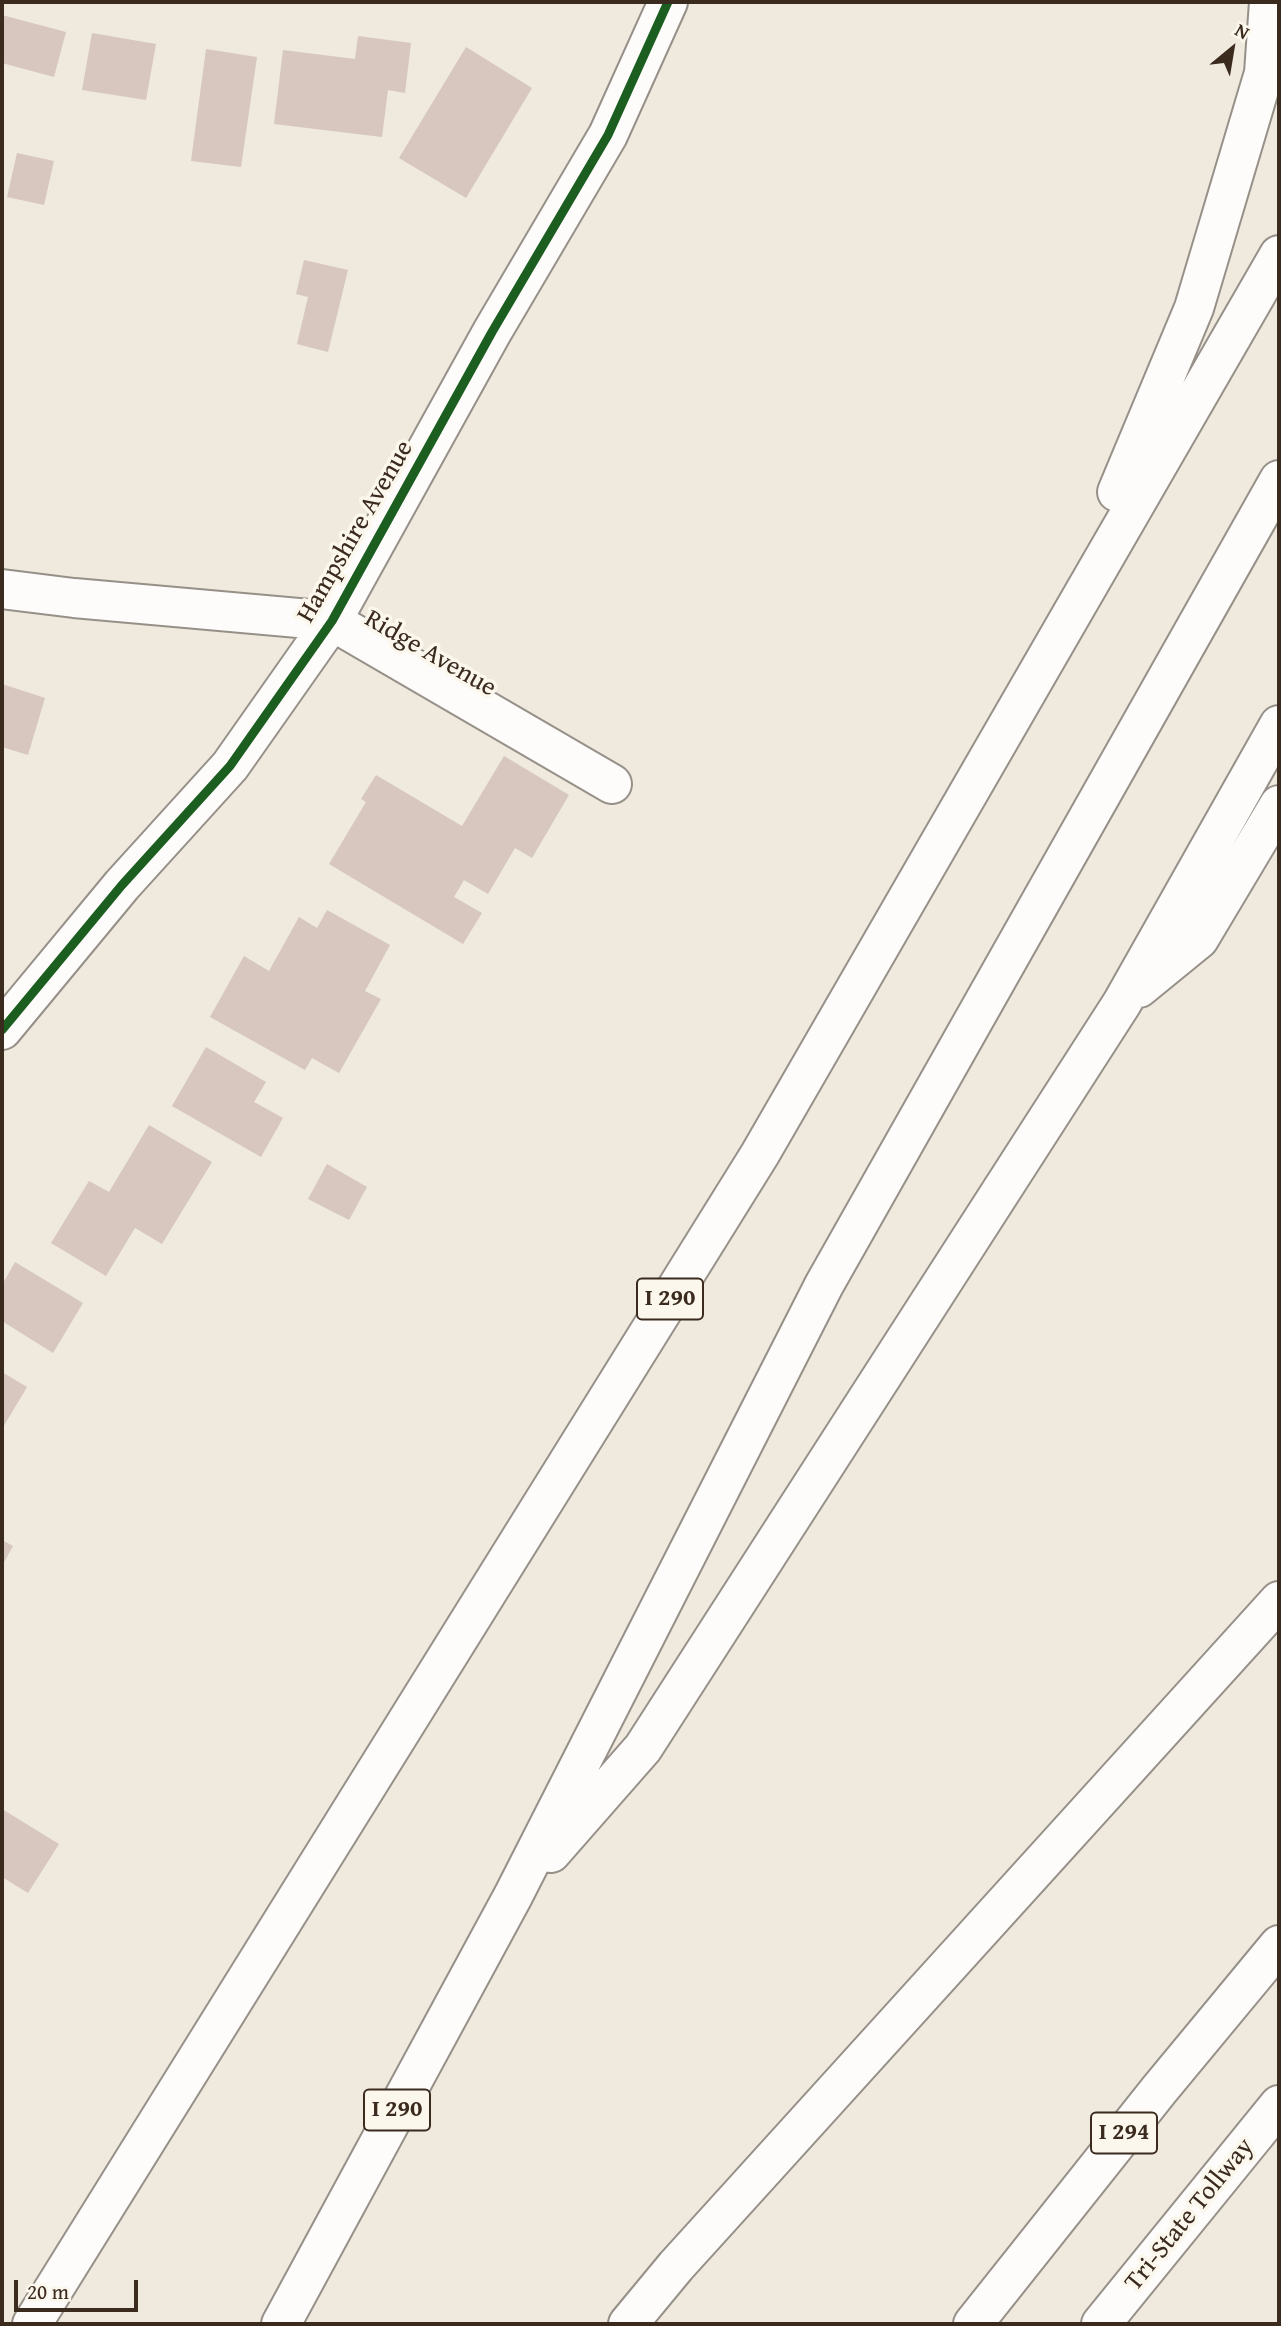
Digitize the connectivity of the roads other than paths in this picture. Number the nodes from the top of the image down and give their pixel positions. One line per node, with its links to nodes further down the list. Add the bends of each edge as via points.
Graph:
1 (668, 2): 6 (main road, Hampshire Avenue, via 608,135 492,332)
2 (1269, 2): 7 (main road, via 1264,73 1194,308 1137,449)
3 (1279, 255): 7 (main road, I 290)
4 (1279, 480): 14 (main road, I 290, via 824,1285)
5 (2, 589): 6 (main road, Ridge Avenue)
6 (332, 621): 9 (main road, Ridge Avenue); 12 (main road, Hampshire Avenue, via 230,766 122,885)
7 (1013, 716): 17 (main road, I 290, via 760,1154)
8 (1279, 724): 11 (main road)
9 (612, 784)
10 (1279, 805): 11 (main road, via 1199,939)
11 (1122, 1003): 14 (main road, via 642,1748)
12 (2, 1030)
13 (1279, 1601): 19 (main road, via 685,2255)
14 (513, 1896): 18 (main road, I 290)
15 (1279, 1945): 20 (main road, I 294)
16 (1279, 2105): 21 (main road, Tri-State Tollway)
17 (33, 2324)
18 (281, 2324)
19 (628, 2324)
20 (973, 2324)
21 (1101, 2324)

